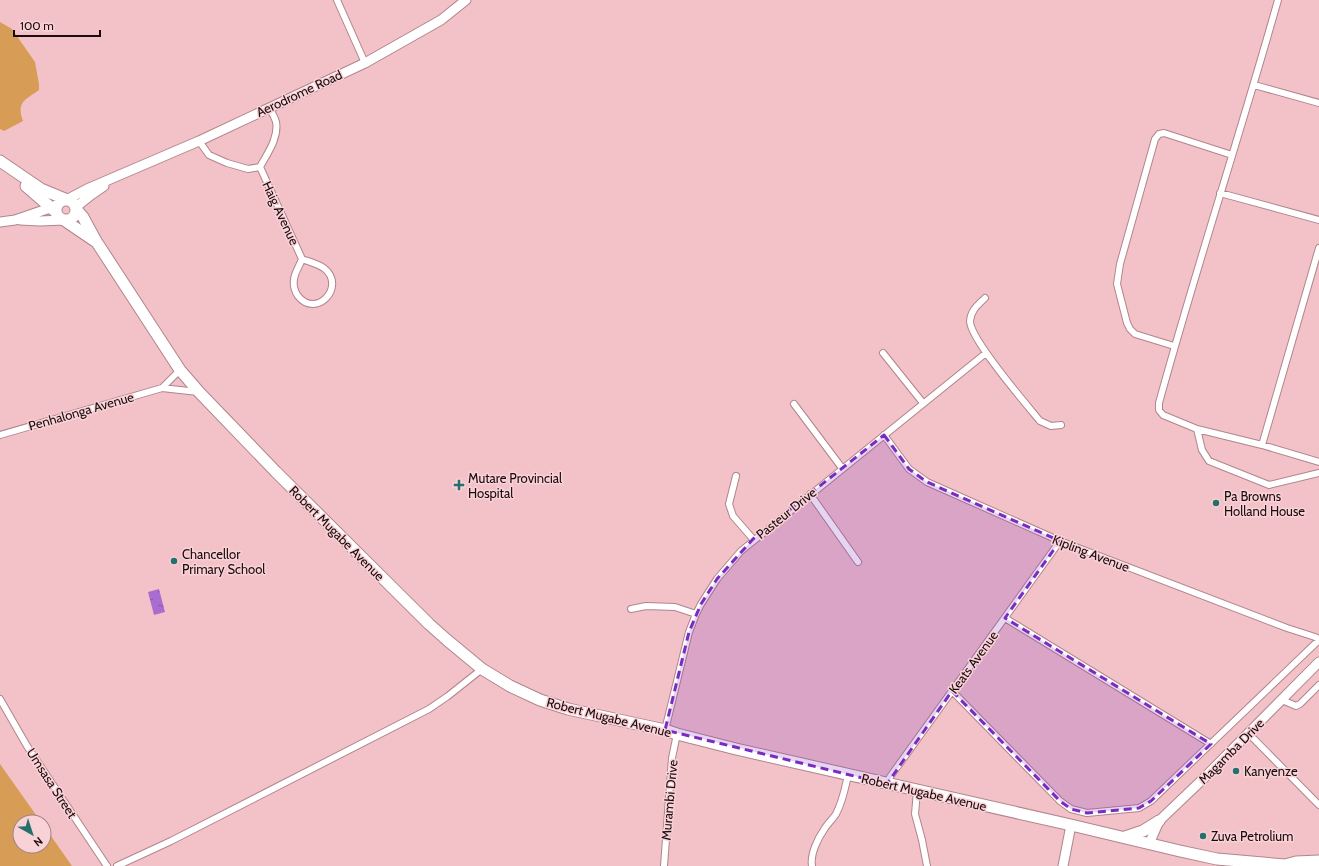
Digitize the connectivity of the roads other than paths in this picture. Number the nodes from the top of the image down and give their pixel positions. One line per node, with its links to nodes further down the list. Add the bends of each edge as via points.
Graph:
1 (337, 0): 4 (street)
2 (1278, 0): 5 (street)
3 (463, 1): 4 (street, Aerodrome Road, via 441,20)
4 (365, 63): 7 (street, Aerodrome Road)
5 (1254, 85): 6 (street); 9 (street)
6 (1319, 103)
7 (269, 107): 8 (street, Aerodrome Road); 12 (street, via 276,121 276,131 274,142)
8 (199, 141): 12 (street, via 209,155 227,163 248,169); 14 (street, Aerodrome Road, via 87,189)
9 (1232, 155): 13 (street); 23 (street, via 1164,133 1155,139 1120,264 1117,284 1130,329 1135,334)
10 (0, 161): 14 (highway, Robert Mugabe Avenue)
11 (0, 167): 14 (highway, Robert Mugabe Avenue, via 38,196)
12 (260, 167): 21 (street, Haig Avenue)
13 (1220, 193): 17 (street); 23 (street)
14 (64, 206): 15 (street, Aerodrome Road); 16 (highway, Robert Mugabe Avenue, via 59,218); 16 (highway, via 74,216); 19 (highway, Robert Mugabe Avenue, via 89,226)
15 (15, 220): 16 (street, Aerodrome Road); 18 (street, Aerodrome Road)
16 (64, 220): 19 (highway, Robert Mugabe Avenue)
17 (1319, 220)
18 (0, 222)
19 (96, 241): 26 (highway, Robert Mugabe Avenue)
20 (1319, 248): 35 (street)
21 (302, 259): 21 (street, Haig Avenue, via 325,269 329,274 332,284 330,294 323,301 307,304 295,292 294,279)
22 (985, 298): 25 (street, via 972,310 970,321 974,334)
23 (1174, 346): 32 (street, via 1159,410 1163,415)
24 (883, 353): 29 (street)
25 (986, 353): 29 (street, Pasteur Drive); 31 (street, via 1040,421 1051,426)
26 (180, 370): 27 (street, Penhalonga Avenue); 28 (highway, Robert Mugabe Avenue)
27 (162, 388): 28 (street, Penhalonga Avenue); 33 (street, Penhalonga Avenue)
28 (199, 392): 49 (highway, Robert Mugabe Avenue, via 429,624)
29 (923, 403): 34 (street, Pasteur Drive)
30 (794, 404): 37 (street)
31 (1061, 425)
32 (1197, 429): 35 (street); 38 (street, via 1202,450 1209,461 1269,485)
33 (0, 435)
34 (884, 435): 37 (street, Pasteur Drive); 42 (street, Kipling Avenue, via 909,469 927,482)
35 (1262, 445): 36 (street)
36 (1319, 462)
37 (842, 468): 40 (street, Pasteur Drive)
38 (1319, 473)
39 (736, 476): 41 (street, via 729,504 733,516)
40 (810, 494): 41 (street, Pasteur Drive); 43 (street)
41 (753, 539): 45 (street, Pasteur Drive, via 717,579)
42 (1060, 541): 46 (street, Keats Avenue); 47 (street, Kipling Avenue)
43 (858, 562)
44 (631, 610): 45 (street, via 646,606 675,607)
45 (696, 614): 54 (street, Pasteur Drive)
46 (1005, 618): 51 (street, Keats Avenue); 57 (street)
47 (1319, 639): 57 (street)
48 (1319, 662): 53 (street, Magamba Drive)
49 (482, 669): 54 (highway, Robert Mugabe Avenue, via 540,700 568,709); 69 (street, via 429,709 172,841)
50 (1319, 685): 53 (street, via 1296,706)
51 (952, 691): 57 (street, via 1060,801 1071,809 1087,813 1139,808 1151,801); 59 (street, Keats Avenue)
52 (0, 699): 68 (street, Umsasa Street, via 27,746)
53 (1282, 700): 55 (street, Magamba Drive)
54 (665, 730): 56 (highway, Robert Mugabe Avenue)
55 (1248, 733): 61 (street); 62 (street, Magamba Drive)
56 (677, 734): 58 (highway, Robert Mugabe Avenue); 70 (street, Murambi Drive, via 672,758)
57 (1211, 744)
58 (848, 775): 59 (highway, Robert Mugabe Avenue); 71 (street, via 842,801 836,815 824,829 817,843 811,860)
59 (887, 784): 60 (highway, Robert Mugabe Avenue)
60 (917, 791): 63 (highway, Robert Mugabe Avenue); 72 (street, via 915,814)
61 (1319, 805)
62 (1159, 821): 64 (highway, via 1143,831); 65 (street, Magamba Drive)
63 (1070, 825): 64 (highway, Robert Mugabe Avenue); 73 (street)
64 (1124, 837): 65 (highway, Robert Mugabe Avenue)
65 (1149, 844): 67 (highway, Robert Mugabe Avenue, via 1217,859)
66 (1319, 862): 67 (highway, Robert Mugabe Avenue, via 1296,862)
67 (1287, 865)
68 (106, 866)
69 (117, 866)
70 (664, 866)
71 (812, 866)
72 (927, 866)
73 (1063, 866)

